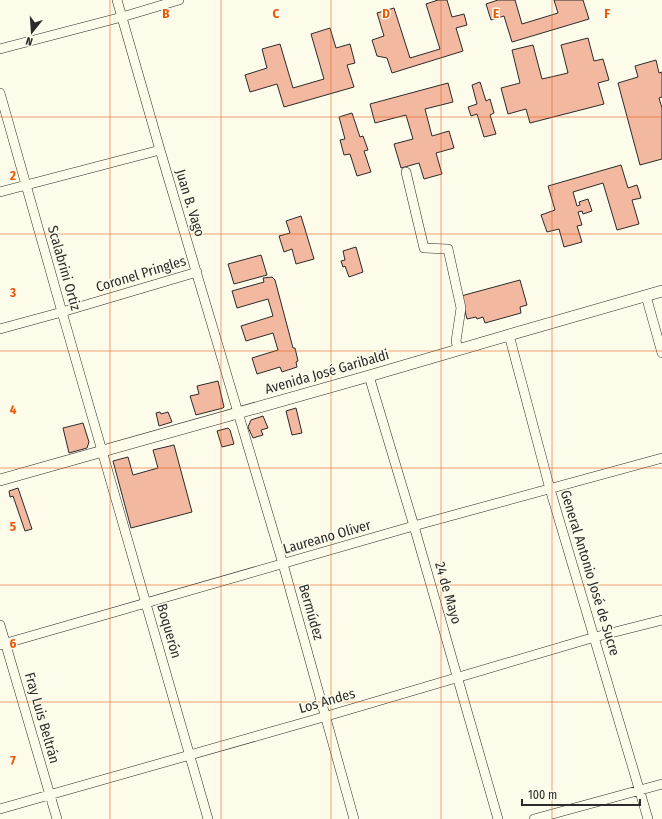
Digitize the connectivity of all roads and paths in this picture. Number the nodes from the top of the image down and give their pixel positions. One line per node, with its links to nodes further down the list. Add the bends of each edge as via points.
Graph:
1 (117, 0): 3 (street, Juan B. Vago)
2 (179, 0): 3 (street)
3 (122, 17): 4 (street); 6 (street, Juan B. Vago)
4 (0, 49)
5 (0, 93): 8 (street, Scalabrini Ortiz)
6 (160, 150): 8 (street); 10 (street, Juan B. Vago)
7 (406, 172): 16 (street, via 424,248 448,249 461,308 456,341)
8 (26, 185): 9 (street); 13 (street, Scalabrini Ortiz)
9 (0, 192)
10 (197, 272): 13 (street, Coronel Pringles); 19 (street, Juan B. Vago)
11 (662, 291): 12 (main road, Avenida José Garibaldi)
12 (646, 296): 15 (main road, Avenida José Garibaldi); 17 (street)
13 (62, 312): 14 (street, Coronel Pringles); 20 (street, Scalabrini Ortiz)
14 (0, 329)
15 (508, 335): 16 (main road, Avenida José Garibaldi); 23 (street, General Antonio José de Sucre)
16 (458, 350): 18 (main road, Avenida José Garibaldi)
17 (662, 353)
18 (369, 376): 19 (main road, Avenida José Garibaldi); 24 (street, 24 de Mayo)
19 (239, 413): 20 (main road, Avenida José Garibaldi); 25 (street, Bermúdez)
20 (102, 451): 22 (main road, Avenida José Garibaldi); 26 (street, Boquerón)
21 (662, 458): 23 (street, Laureano Oliver)
22 (0, 480)
23 (550, 489): 24 (street, Laureano Oliver); 29 (street, General Antonio José de Sucre)
24 (414, 526): 25 (street, Laureano Oliver); 31 (street, 24 de Mayo)
25 (283, 564): 26 (street, Laureano Oliver); 32 (street, Bermúdez)
26 (146, 603): 30 (street, Laureano Oliver); 33 (street, Boquerón)
27 (662, 620): 29 (street, Los Andes)
28 (0, 625): 30 (street, Fray Luis Beltrán)
29 (595, 637): 31 (street, Los Andes); 35 (street, General Antonio José de Sucre)
30 (3, 645): 36 (street, Fray Luis Beltrán)
31 (458, 678): 32 (street, Los Andes); 41 (street, 24 de Mayo)
32 (327, 716): 33 (street, Los Andes); 40 (street, Bermúdez)
33 (190, 755): 36 (street, Los Andes); 39 (street, Boquerón)
34 (662, 784): 35 (street)
35 (640, 791): 42 (street); 43 (street, General Antonio José de Sucre)
36 (50, 795): 37 (street, Los Andes); 38 (street, Fray Luis Beltrán)
37 (0, 809)
38 (57, 819)
39 (208, 819)
40 (354, 819)
41 (498, 819)
42 (534, 819)
43 (648, 819)

